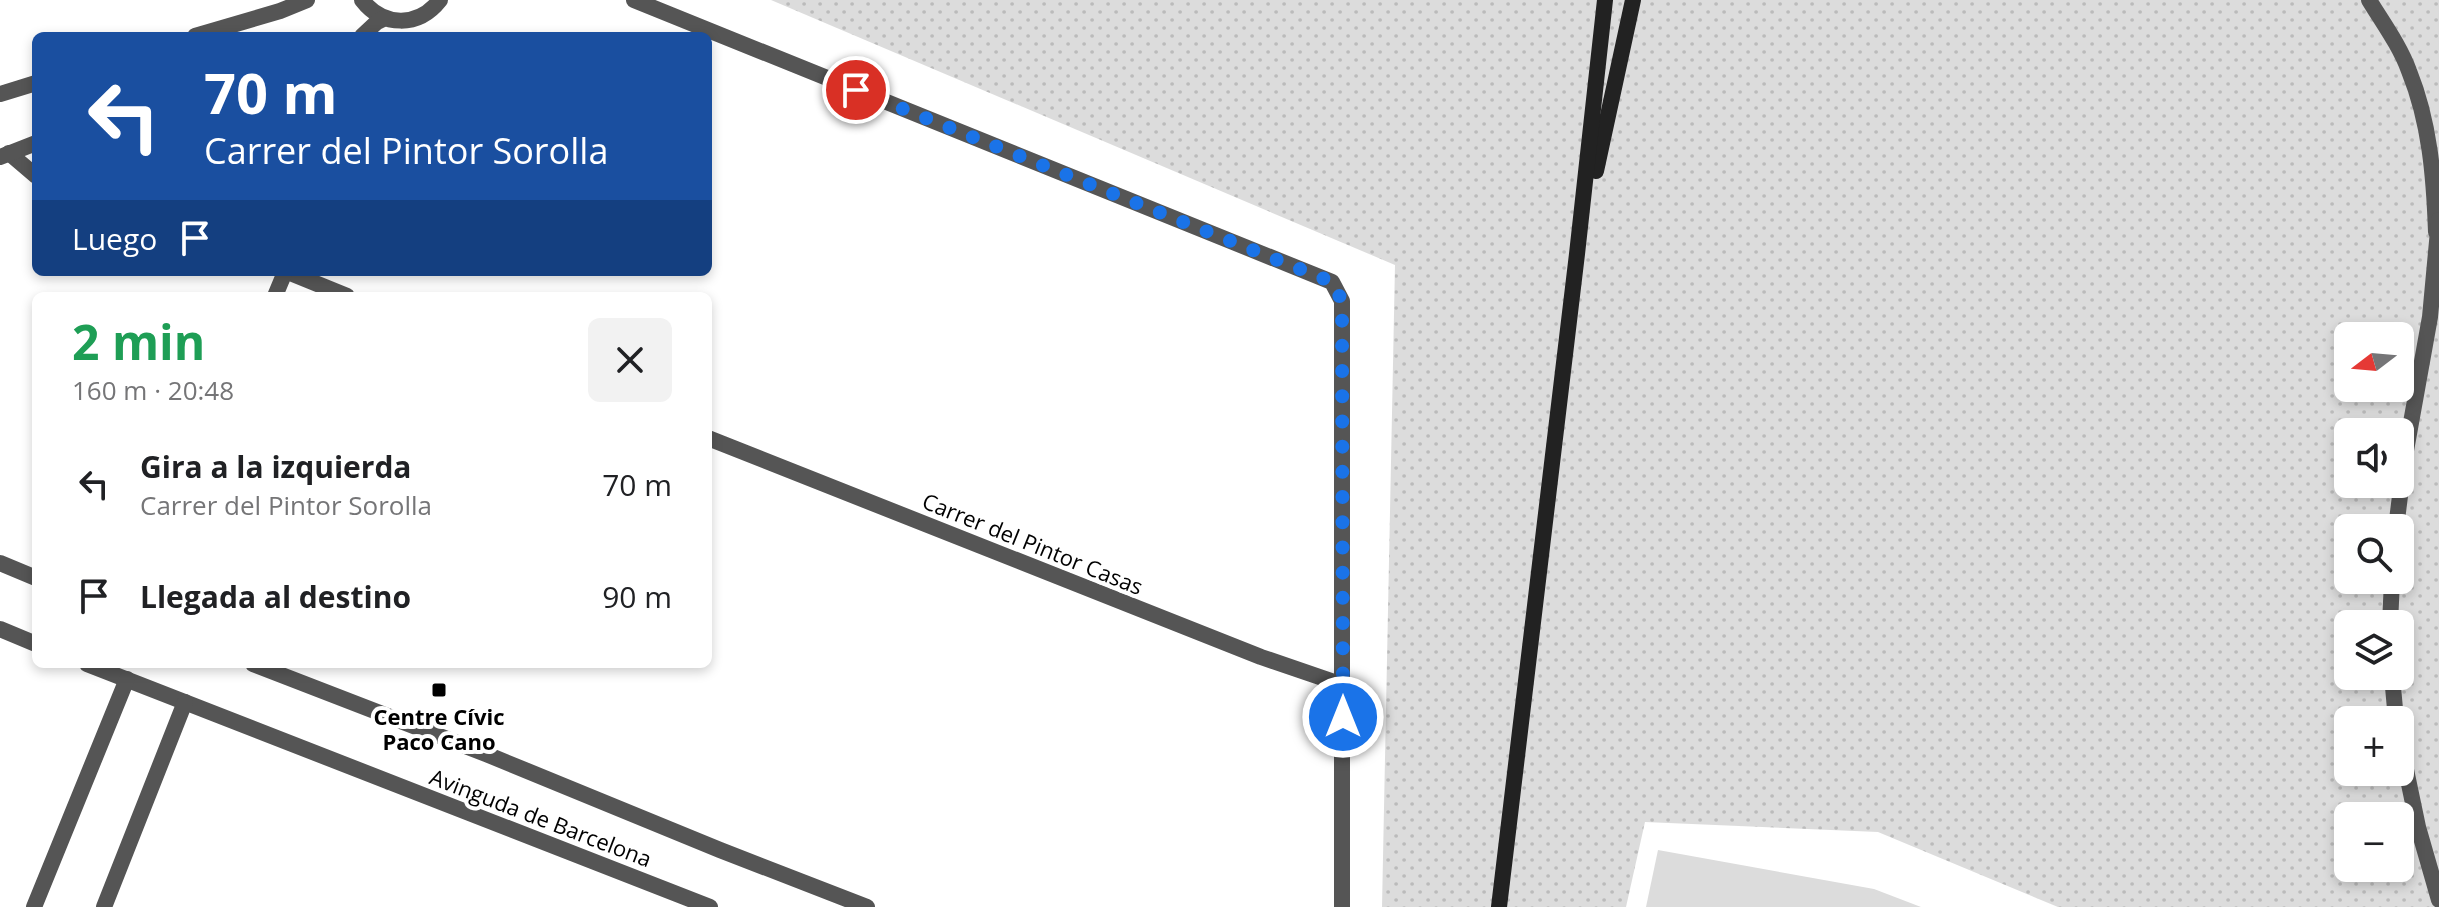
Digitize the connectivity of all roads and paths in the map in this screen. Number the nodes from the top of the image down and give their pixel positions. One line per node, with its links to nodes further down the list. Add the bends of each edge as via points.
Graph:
1 (307, 0): 9 (street)
2 (362, 0): 8 (street)
3 (440, 0): 8 (street, via 412,19)
4 (634, 0): 30 (street, via 1332,282 1342,301)
5 (1605, 0): 18 (street)
6 (1633, 0): 18 (street)
7 (2369, 0): 17 (street, via 2409,69 2421,105 2429,138)
8 (385, 18): 10 (street)
9 (209, 32)
10 (366, 32)
11 (32, 84): 12 (street)
12 (0, 94)
13 (32, 145): 14 (street)
14 (5, 155): 15 (street)
15 (32, 173)
16 (2439, 220): 17 (street)
17 (2437, 241): 22 (street)
18 (1577, 254): 39 (street)
19 (296, 276): 20 (street)
20 (334, 292)
21 (712, 440): 30 (street, Carrer del Pintor Casas)
22 (2398, 514)
23 (0, 563): 24 (street)
24 (32, 576)
25 (0, 629): 26 (street)
26 (32, 642)
27 (98, 668): 29 (street, Avinguda de Barcelona)
28 (263, 668): 37 (street, Avinguda de Barcelona)
29 (127, 679): 31 (street, Avinguda de Barcelona); 34 (street)
30 (1343, 685): 38 (street)
31 (185, 702): 35 (street); 36 (street, Avinguda de Barcelona)
32 (2409, 786): 33 (street)
33 (2439, 900)
34 (34, 907)
35 (104, 907)
36 (710, 907)
37 (867, 907)
38 (1342, 907)
39 (1499, 907)

